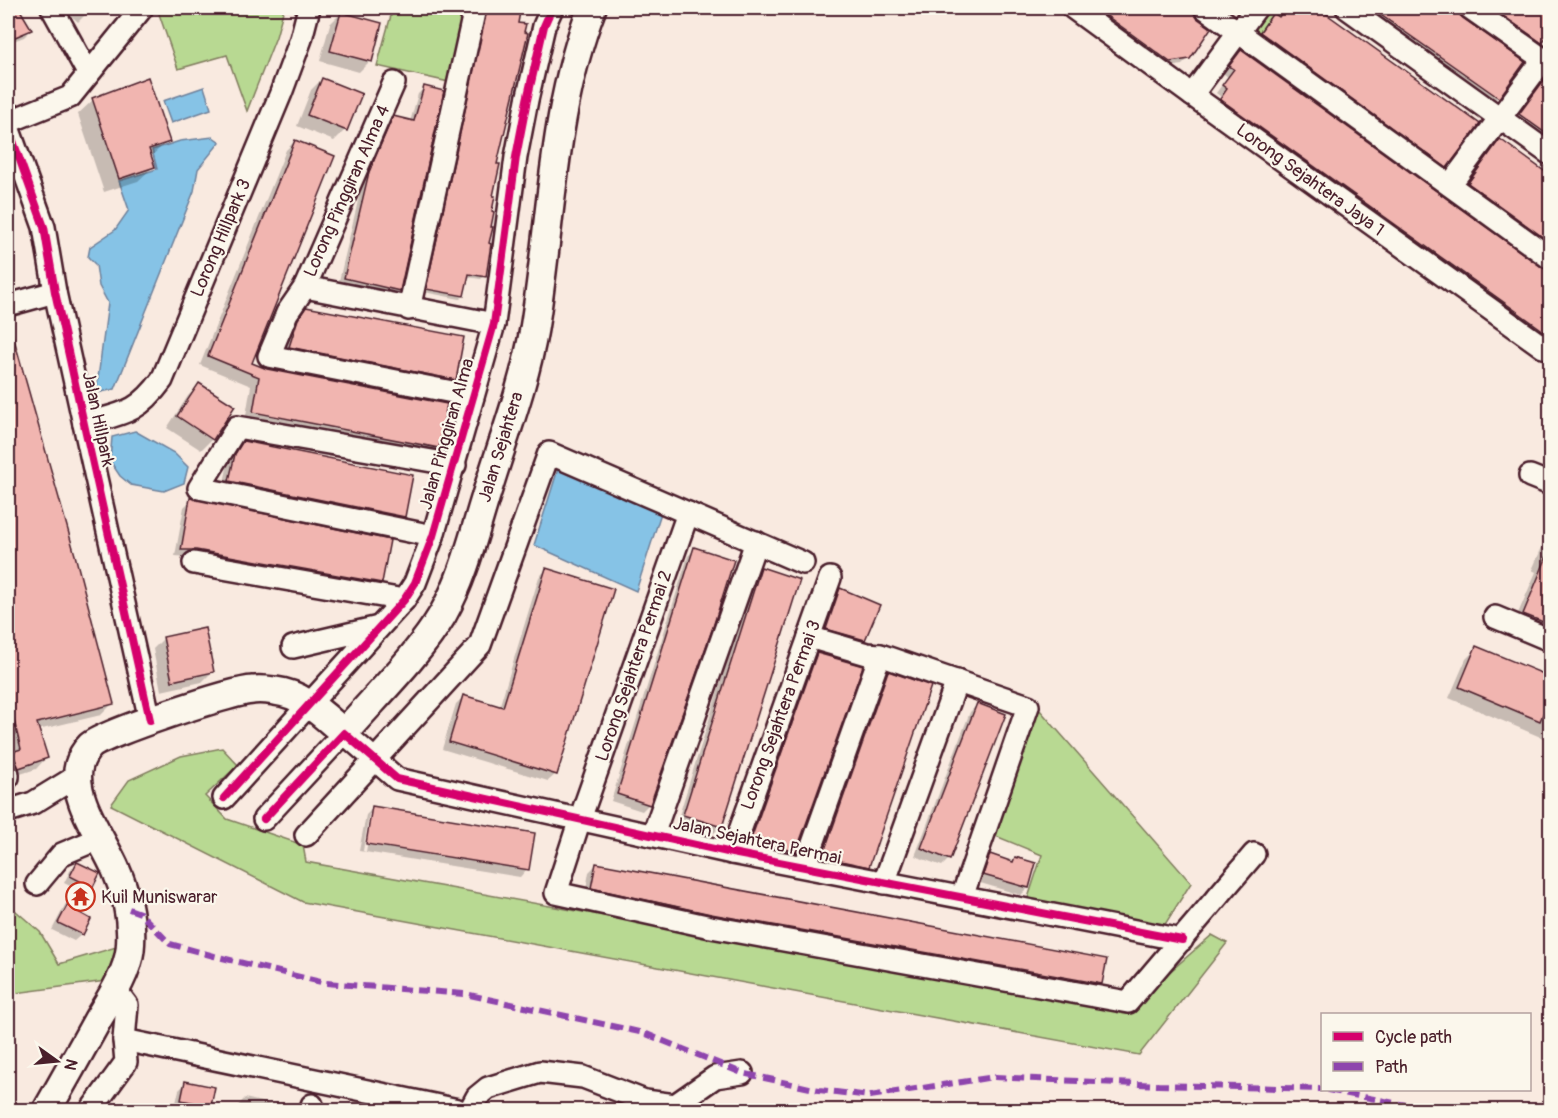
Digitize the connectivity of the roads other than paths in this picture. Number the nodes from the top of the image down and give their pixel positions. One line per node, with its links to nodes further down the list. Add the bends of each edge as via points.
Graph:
1 (52, 8): 14 (street)
2 (142, 8): 14 (street)
3 (309, 8): 30 (street, Lorong Hillpark 3, via 281,93 162,380 148,398 130,411)
4 (475, 8): 26 (street)
5 (552, 8): 27 (street, Jalan Pinggiran Alma, via 544,26 516,157)
6 (592, 8): 50 (main road, Jalan Sejahtera, via 578,43 567,89 534,330 520,388 459,581 423,642)
7 (1073, 8): 16 (street, Lorong Sejahtera Jaya 1)
8 (1205, 8): 12 (street)
9 (1256, 8): 12 (street)
10 (1347, 8): 17 (street)
11 (1470, 8): 13 (street)
12 (1238, 32): 16 (street); 21 (street)
13 (1547, 62): 17 (street)
14 (88, 73): 18 (street, via 70,97)
15 (394, 83): 23 (street, Lorong Pinggiran Alma 4)
16 (1192, 95): 28 (street, Lorong Sejahtera Jaya 1)
17 (1500, 118): 20 (street); 21 (street)
18 (8, 122)
19 (8, 127): 24 (street, Jalan Hillpark, via 44,227)
20 (1551, 154)
21 (1450, 185): 22 (street)
22 (1551, 258)
23 (305, 287): 26 (street, Lorong Pinggiran Alma 4); 29 (street, via 287,313 269,356)
24 (55, 292): 25 (street); 30 (street, Jalan Hillpark)
25 (8, 305)
26 (409, 309): 27 (street, Lorong Pinggiran Alma 4)
27 (494, 324): 29 (street, Jalan Pinggiran Alma)
28 (1551, 349)
29 (473, 396): 31 (street, Jalan Pinggiran Alma)
30 (84, 424): 49 (street, Jalan Hillpark)
31 (455, 465): 35 (street, Jalan Pinggiran Alma); 35 (street, via 237,427 199,488)
32 (1530, 476): 33 (street)
33 (1551, 484)
34 (688, 513): 36 (street); 51 (street, via 549,453 480,645); 56 (street, Lorong Sejahtera Permai 2)
35 (433, 536): 40 (street, Jalan Pinggiran Alma)
36 (756, 542): 38 (street); 58 (street)
37 (195, 563): 40 (street)
38 (803, 563)
39 (830, 578): 43 (street, Lorong Sejahtera Permai 3)
40 (405, 600): 42 (street, Jalan Pinggiran Alma)
41 (1495, 617): 44 (street)
42 (379, 627): 45 (street); 48 (street, Jalan Pinggiran Alma)
43 (809, 637): 46 (street); 60 (street, Lorong Sejahtera Permai 3)
44 (1551, 640)
45 (293, 647)
46 (880, 655): 47 (street); 62 (street)
47 (957, 681): 63 (street); 65 (street, via 1028,706)
48 (309, 704): 49 (main road, via 293,694 251,690); 50 (main road); 53 (street, Jalan Pinggiran Alma)
49 (150, 720): 52 (main road, via 90,745)
50 (344, 733): 51 (street, Jalan Sejahtera Permai); 55 (street, Jalan Sejahtera)
51 (375, 759): 56 (street, Jalan Sejahtera Permai, via 397,779); 57 (street)
52 (77, 776): 54 (street, via 33,803); 59 (main road, via 83,801)
53 (224, 798)
54 (8, 811)
55 (264, 819)
56 (580, 819): 58 (street, Jalan Sejahtera Permai); 66 (street, Lorong Sejahtera Permai 2, via 556,893 711,927 1128,1002)
57 (306, 835)
58 (653, 835): 60 (street, Jalan Sejahtera Permai)
59 (100, 838): 64 (street, via 62,854); 67 (main road, via 129,909 130,952)
60 (732, 852): 62 (street, Jalan Sejahtera Permai)
61 (1254, 854): 66 (street)
62 (805, 866): 63 (street, Jalan Sejahtera Permai)
63 (884, 883): 65 (street, Jalan Sejahtera Permai)
64 (38, 884)
65 (962, 897): 66 (street, Jalan Sejahtera Permai)
66 (1182, 940)
67 (115, 988): 68 (street, via 127,1005); 70 (main road)
68 (124, 1040): 71 (street, via 126,1062); 72 (street)
69 (741, 1073): 73 (street, via 715,1077 675,1105 645,1101 583,1077 540,1072 488,1088)
70 (47, 1110)
71 (91, 1110)
72 (458, 1110)
73 (470, 1110)

